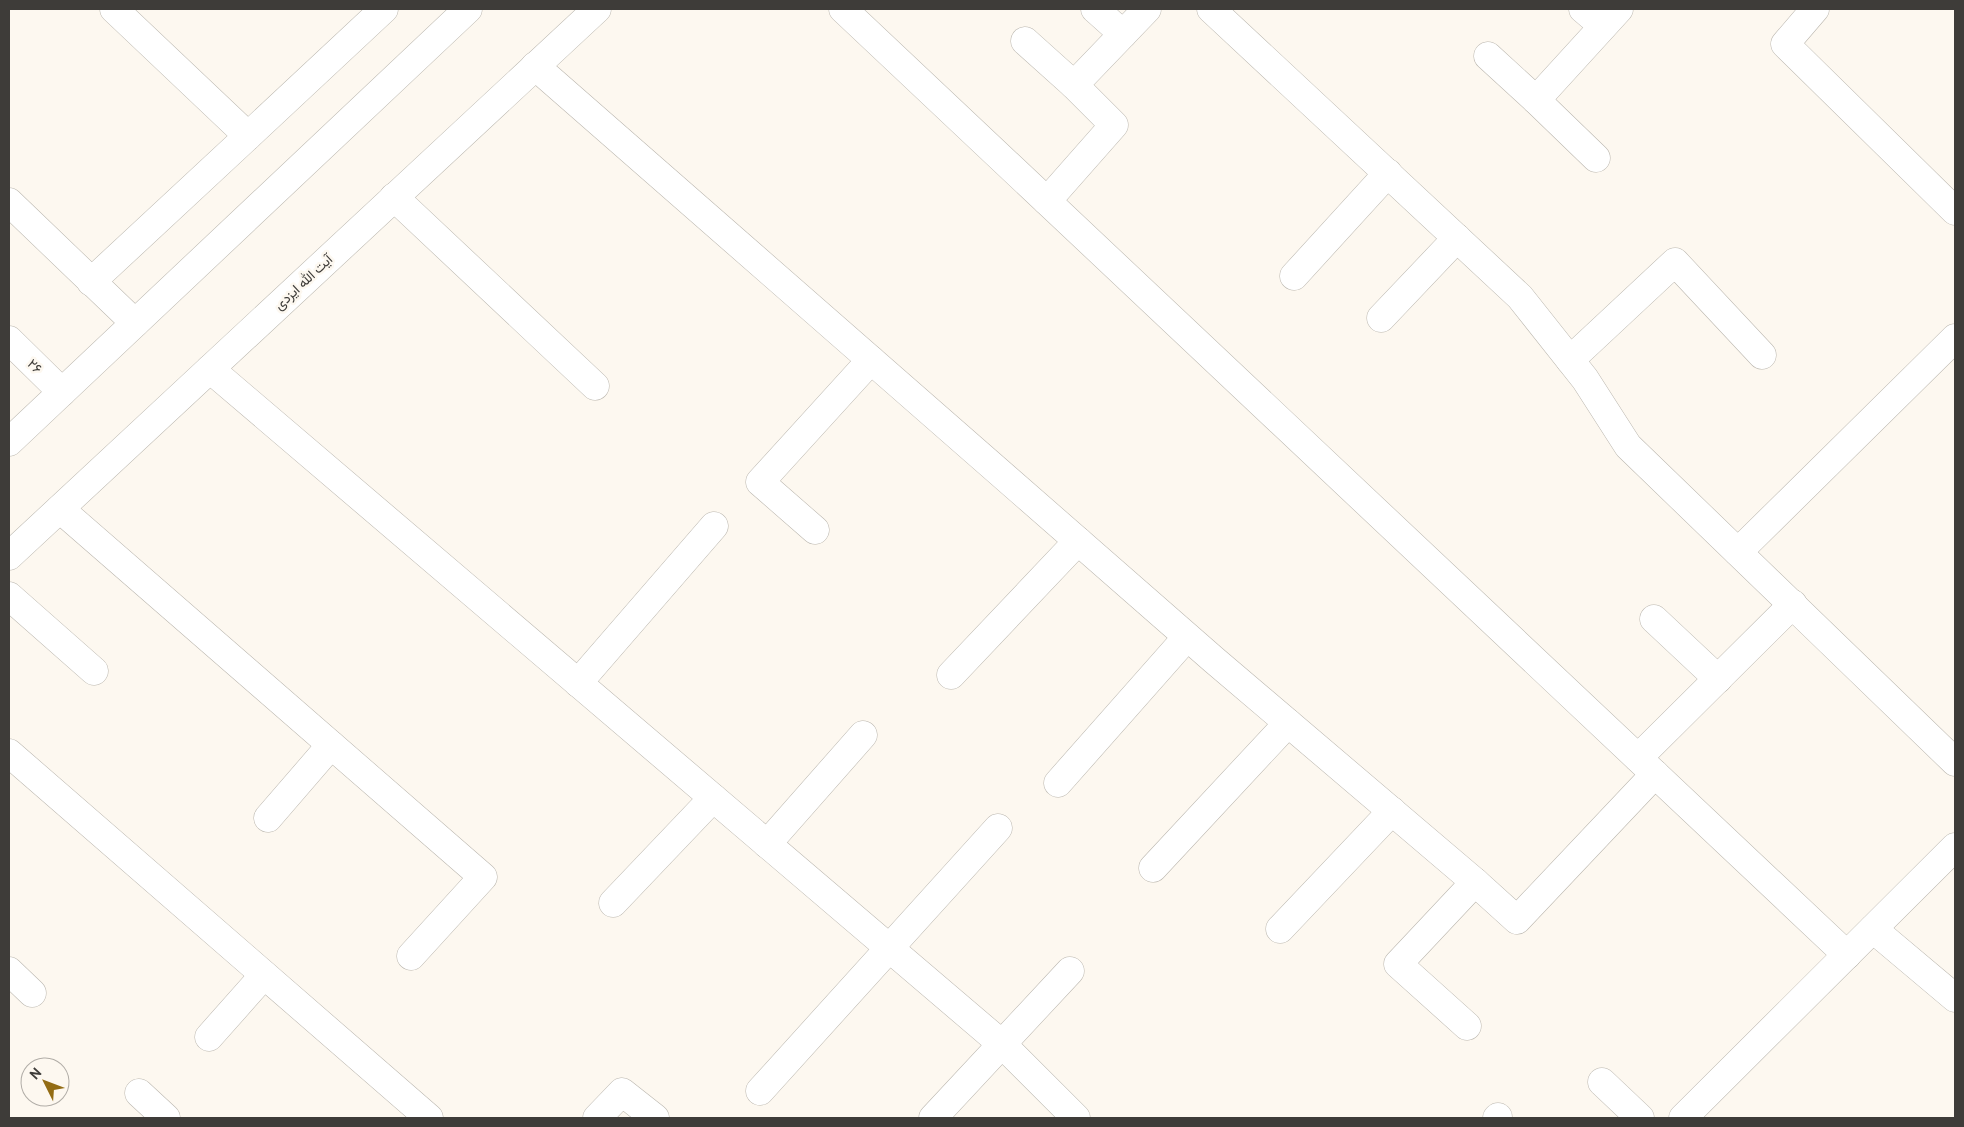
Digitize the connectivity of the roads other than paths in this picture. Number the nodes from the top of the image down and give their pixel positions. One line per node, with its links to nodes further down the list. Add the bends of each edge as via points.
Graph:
1 (114, 9): 18 (main road)
2 (384, 9): 18 (main road)
3 (468, 9): 29 (main road)
4 (597, 9): 15 (main road, آیت الله ایزدی)
5 (843, 9): 22 (main road)
6 (1095, 9): 12 (main road)
7 (1147, 9): 12 (main road)
8 (1211, 9): 20 (main road)
9 (1582, 9): 11 (main road)
10 (1815, 9): 24 (main road, via 1785,44)
11 (1611, 18): 17 (main road)
12 (1123, 34): 16 (main road)
13 (1025, 41): 16 (main road)
14 (1488, 56): 17 (main road)
15 (536, 66): 21 (main road, آیت الله ایزدی); 33 (main road)
16 (1074, 85): 22 (main road, via 1114,125)
17 (1536, 100): 19 (main road)
18 (248, 136): 27 (main road)
19 (1596, 158)
20 (1388, 173): 25 (main road); 26 (main road)
21 (394, 197): 35 (main road, آیت الله ایزدی); 36 (main road)
22 (1047, 201): 58 (main road)
23 (9, 202): 27 (main road)
24 (1955, 211)
25 (1457, 238): 28 (main road); 34 (main road, via 1520,297)
26 (1294, 276)
27 (92, 282): 29 (main road)
28 (1381, 318)
29 (135, 323): 37 (main road)
30 (1955, 338): 43 (main road)
31 (9, 340): 37 (main road, ۲۶)
32 (1762, 355): 34 (main road, via 1674,262)
33 (871, 360): 41 (main road, via 760,482); 42 (main road)
34 (1570, 360): 43 (main road, via 1628,446)
35 (210, 370): 39 (main road, آیت الله ایزدی); 52 (main road)
36 (595, 386)
37 (62, 392): 38 (main road)
38 (9, 442)
39 (60, 509): 44 (main road, آیت الله ایزدی); 55 (main road)
40 (714, 526): 52 (main road)
41 (815, 530)
42 (1078, 541): 48 (main road); 50 (main road)
43 (1738, 552): 46 (main road)
44 (9, 556)
45 (9, 596): 49 (main road)
46 (1793, 604): 51 (main road); 57 (main road)
47 (1654, 619): 51 (main road)
48 (1187, 637): 53 (main road); 59 (main road)
49 (94, 670)
50 (951, 675)
51 (1718, 679): 58 (main road)
52 (578, 683): 60 (main road)
53 (1288, 723): 61 (main road); 66 (main road)
54 (863, 735): 64 (main road)
55 (331, 745): 62 (main road); 73 (main road, via 483,878)
56 (9, 753): 76 (main road)
57 (1955, 762)
58 (1647, 766): 67 (main road, via 1516,920); 72 (main road)
59 (1058, 784)
60 (713, 798): 64 (main road); 68 (main road)
61 (1392, 811): 67 (main road); 69 (main road)
62 (268, 818)
63 (998, 828): 71 (main road)
64 (767, 844): 71 (main road)
65 (1955, 847): 70 (main road)
66 (1153, 868)
67 (1475, 882): 79 (main road, via 1398,964)
68 (613, 903)
69 (1280, 929)
70 (1873, 929): 72 (main road); 78 (main road)
71 (890, 948): 81 (main road); 83 (main road)
72 (1847, 955): 92 (main road)
73 (411, 956)
74 (9, 971): 77 (main road)
75 (1070, 971): 81 (main road)
76 (264, 975): 80 (main road); 86 (main road)
77 (32, 993)
78 (1955, 998)
79 (1467, 1026)
80 (210, 1037)
81 (1003, 1045): 89 (main road); 90 (main road)
82 (1602, 1082): 91 (main road)
83 (760, 1091)
84 (139, 1093): 85 (main road)
85 (166, 1118)
86 (429, 1118)
87 (596, 1118): 88 (main road, via 622,1092)
88 (655, 1118)
89 (933, 1118)
90 (1076, 1118)
91 (1640, 1118)
92 (1683, 1118)

